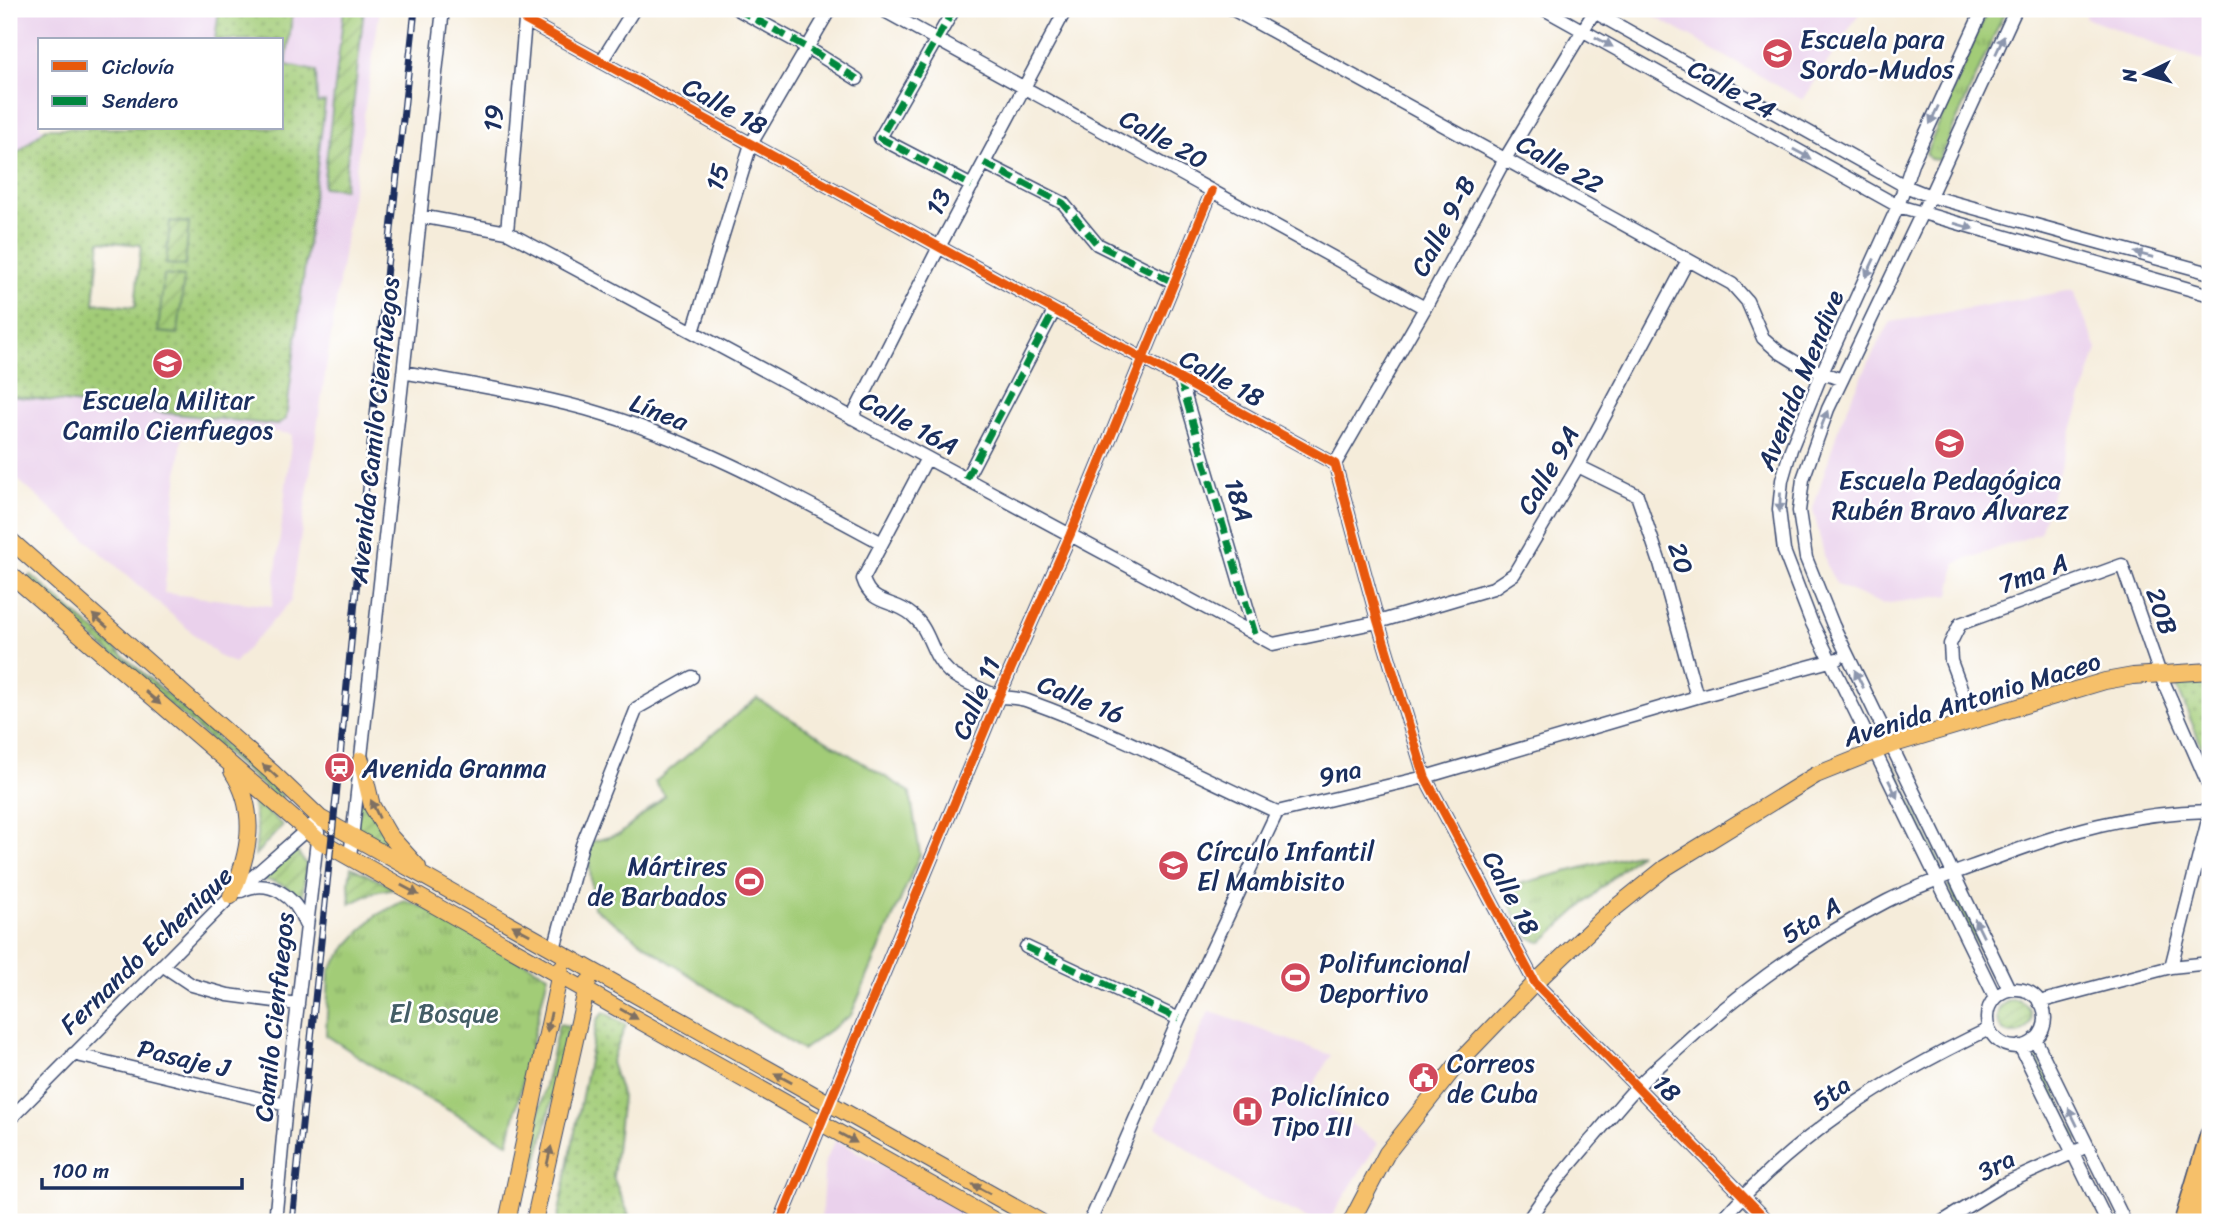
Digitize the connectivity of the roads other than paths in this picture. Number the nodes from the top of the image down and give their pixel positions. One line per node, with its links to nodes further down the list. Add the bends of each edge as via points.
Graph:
1 (443, 9): 29 (street, Avenida Camilo Cienfuegos)
2 (634, 9): 17 (street)
3 (737, 9): 16 (street)
4 (830, 9): 16 (street, 15)
5 (881, 9): 15 (street, Calle 20)
6 (954, 9): 15 (street)
7 (1066, 9): 19 (street, 13)
8 (1232, 9): 21 (street, Calle 22)
9 (1544, 9): 14 (street, Calle 24)
10 (1983, 9): 24 (street, Avenida Mendive, one-way to 24)
11 (2016, 9): 26 (street, Avenida Mendive, one-way to 11)
12 (1592, 10): 14 (street, Calle 9-B); 24 (street, Calle 24)
13 (525, 14): 17 (street, Calle 18); 30 (street, 19)
14 (1583, 30): 21 (street, Calle 9-B); 27 (street, Calle 24, one-way to 27)
15 (937, 40): 19 (street, Calle 20); 23 (street, via 880,138)
16 (808, 48): 18 (street); 20 (street, 15)
17 (601, 62): 20 (street, Calle 18)
18 (857, 79)
19 (1024, 88): 22 (street, 13); 25 (street, Calle 20)
20 (751, 144): 31 (street, Calle 18); 38 (street, 15)
21 (1505, 159): 32 (street, Calle 22); 36 (street, Calle 9-B)
22 (984, 163): 23 (street, 13); 34 (street, via 1063,204 1097,244)
23 (972, 186): 31 (street, 13)
24 (1905, 186): 26 (street, Calle 24); 27 (street, Avenida Mendive)
25 (1212, 191): 34 (street, Calle 11); 36 (street, Calle 20)
26 (1930, 196): 28 (street, Avenida Mendive); 33 (street, Calle 24, one-way to 26)
27 (1898, 206): 28 (street, Calle 24); 41 (street, Avenida Mendive, one-way to 41)
28 (1922, 214): 35 (street, Calle 24, one-way to 35); 43 (street, Avenida Mendive)
29 (420, 216): 30 (street, Calle 16A); 40 (street, Avenida Camilo Cienfuegos)
30 (506, 232): 38 (street, Calle 16A)
31 (939, 247): 37 (street, Calle 18); 44 (street, 13)
32 (1688, 260): 41 (street, Calle 22, via 1732,284 1747,301 1763,338 1779,352); 47 (street, Calle 9A)
33 (2210, 274)
34 (1173, 282): 39 (street, Calle 11)
35 (2210, 295)
36 (1425, 308): 46 (street, Calle 9-B)
37 (1054, 311): 39 (street, Calle 18); 48 (street)
38 (694, 332): 44 (street, Calle 16A)
39 (1142, 359): 42 (street, Calle 18); 49 (street, Calle 11)
40 (403, 372): 51 (street, Línea, via 587,410 657,434 720,460); 67 (street, Avenida Camilo Cienfuegos)
41 (1822, 373): 43 (street, Calle 22); 57 (street, Avenida Mendive, one-way to 57, via 1791,449 1779,509 1784,551)
42 (1180, 379): 46 (street, Calle 18); 55 (street, 18A)
43 (1842, 380): 56 (street, Avenida Mendive, one-way to 43, via 1805,558 1799,511 1803,479)
44 (852, 418): 45 (street, Calle 16A)
45 (927, 458): 48 (street, Calle 16A); 51 (street)
46 (1335, 464): 54 (street, Calle 18)
47 (1578, 466): 54 (street, Calle 9A, via 1514,574 1493,588); 62 (street, 20, via 1637,495)
48 (966, 479): 49 (street, Calle 16A)
49 (1070, 535): 55 (street, Calle 16A); 61 (street, Calle 11)
50 (9, 539): 72 (main road, one-way to 50)
51 (882, 543): 61 (street, Calle 16, via 863,579 866,590 910,613 925,627 933,651 950,673)
52 (2122, 565): 59 (street, 20B); 63 (street, 7ma A, via 1960,624 1950,644 1951,661)
53 (9, 573): 66 (main road, one-way to 66)
54 (1378, 622): 55 (street, Calle 16A, via 1273,644); 68 (street, Calle 18)
55 (1255, 634)
56 (1847, 655): 57 (street, 9na); 64 (street, Avenida Mendive, one-way to 56)
57 (1831, 662): 62 (street, 9na); 65 (street, Avenida Mendive)
58 (2210, 671): 59 (main road, Avenida Antonio Maceo)
59 (2160, 674): 63 (main road, Avenida Antonio Maceo, via 2105,681); 69 (street, 20B)
60 (692, 677): 82 (street, via 637,708 582,845)
61 (999, 696): 70 (street, Calle 16, via 1025,699 1119,738); 100 (street, Calle 11)
62 (1697, 697): 68 (street, 9na)
63 (1973, 720): 64 (main road, Avenida Antonio Maceo)
64 (1891, 745): 65 (main road, Avenida Antonio Maceo); 76 (street, Avenida Mendive)
65 (1874, 751): 77 (street, Avenida Mendive, one-way to 77); 88 (main road, Avenida Antonio Maceo, via 1816,775 1665,868 1605,916)
66 (220, 756): 73 (main road); 79 (main road, via 241,786 250,823 247,853)
67 (361, 760): 74 (street, Avenida Camilo Cienfuegos); 78 (main road, one-way to 67, via 389,835 372,806)
68 (1425, 776): 70 (street, 9na); 88 (street, Calle 18)
69 (2210, 788)
70 (1277, 812): 94 (street)
71 (2210, 812): 76 (street, 5ta A, via 2141,816 2081,829); 85 (street)
72 (320, 818): 73 (street, Fernando Echenique); 74 (main road)
73 (311, 835): 75 (main road); 79 (street, Fernando Echenique); 80 (street, Camilo Cienfuegos)
74 (353, 836): 75 (street, Avenida Camilo Cienfuegos); 78 (main road)
75 (350, 857): 87 (main road, one-way to 87)
76 (1953, 874): 77 (street, 5ta A); 89 (street, Avenida Mendive, one-way to 76)
77 (1938, 880): 91 (street, Avenida Mendive); 99 (street, 5ta A, via 1878,906 1773,970 1711,1018)
78 (433, 881): 82 (main road, one-way to 78)
79 (232, 896): 80 (street, via 253,887 278,890 296,904); 84 (street, Fernando Echenique)
80 (306, 928): 93 (street, Camilo Cienfuegos)
81 (1026, 947): 94 (street)
82 (560, 952): 86 (main road); 87 (main road)
83 (2210, 963): 85 (street)
84 (162, 965): 93 (street, via 192,985 216,992); 98 (street, Fernando Echenique)
85 (2171, 967): 92 (street)
86 (591, 970): 90 (main road); 100 (main road, one-way to 86)
87 (559, 975): 90 (main road); 108 (main road, one-way to 108)
88 (1535, 983): 99 (street, 18); 119 (main road, Avenida Antonio Maceo, via 1459,1062 1390,1149)
89 (2009, 989): 91 (street); 92 (street, via 2029,992)
90 (586, 990): 103 (main road, one-way to 103); 109 (main road, one-way to 90)
91 (1995, 997): 95 (street, via 1988,1009)
92 (2039, 1002): 96 (street, via 2044,1017)
93 (298, 1004): 101 (street, Camilo Cienfuegos)
94 (1179, 1019): 118 (street)
95 (1989, 1029): 97 (street, via 2001,1043); 111 (street, 5ta, via 1872,1091 1802,1142)
96 (2035, 1039): 97 (street); 106 (street, one-way to 96)
97 (2020, 1046): 107 (street)
98 (73, 1054): 101 (street, Pasaje J); 102 (street, Fernando Echenique)
99 (1637, 1086): 111 (street, 18); 120 (street, 5ta A)
100 (830, 1104): 103 (street, Calle 11); 117 (main road, one-way to 100)
101 (286, 1105): 112 (street, Camilo Cienfuegos)
102 (9, 1120)
103 (821, 1123): 115 (street, Calle 11); 116 (main road, one-way to 116)
104 (2210, 1127): 126 (street)
105 (2210, 1135): 127 (highway)
106 (2087, 1146): 107 (street, 3ra); 125 (street)
107 (2073, 1153): 123 (street, 3ra, via 2002,1185); 124 (street)
108 (516, 1179): 109 (main road); 113 (main road)
109 (543, 1186): 114 (main road)
110 (2210, 1189): 128 (highway)
111 (1742, 1196): 121 (street, 5ta); 122 (street, 18)
112 (275, 1222)
113 (507, 1222)
114 (534, 1222)
115 (780, 1222)
116 (997, 1222)
117 (1041, 1222)
118 (1090, 1222)
119 (1351, 1222)
120 (1527, 1222)
121 (1720, 1222)
122 (1769, 1222)
123 (1942, 1222)
124 (2107, 1222)
125 (2124, 1222)
126 (2174, 1222)
127 (2184, 1222)
128 (2200, 1222)

